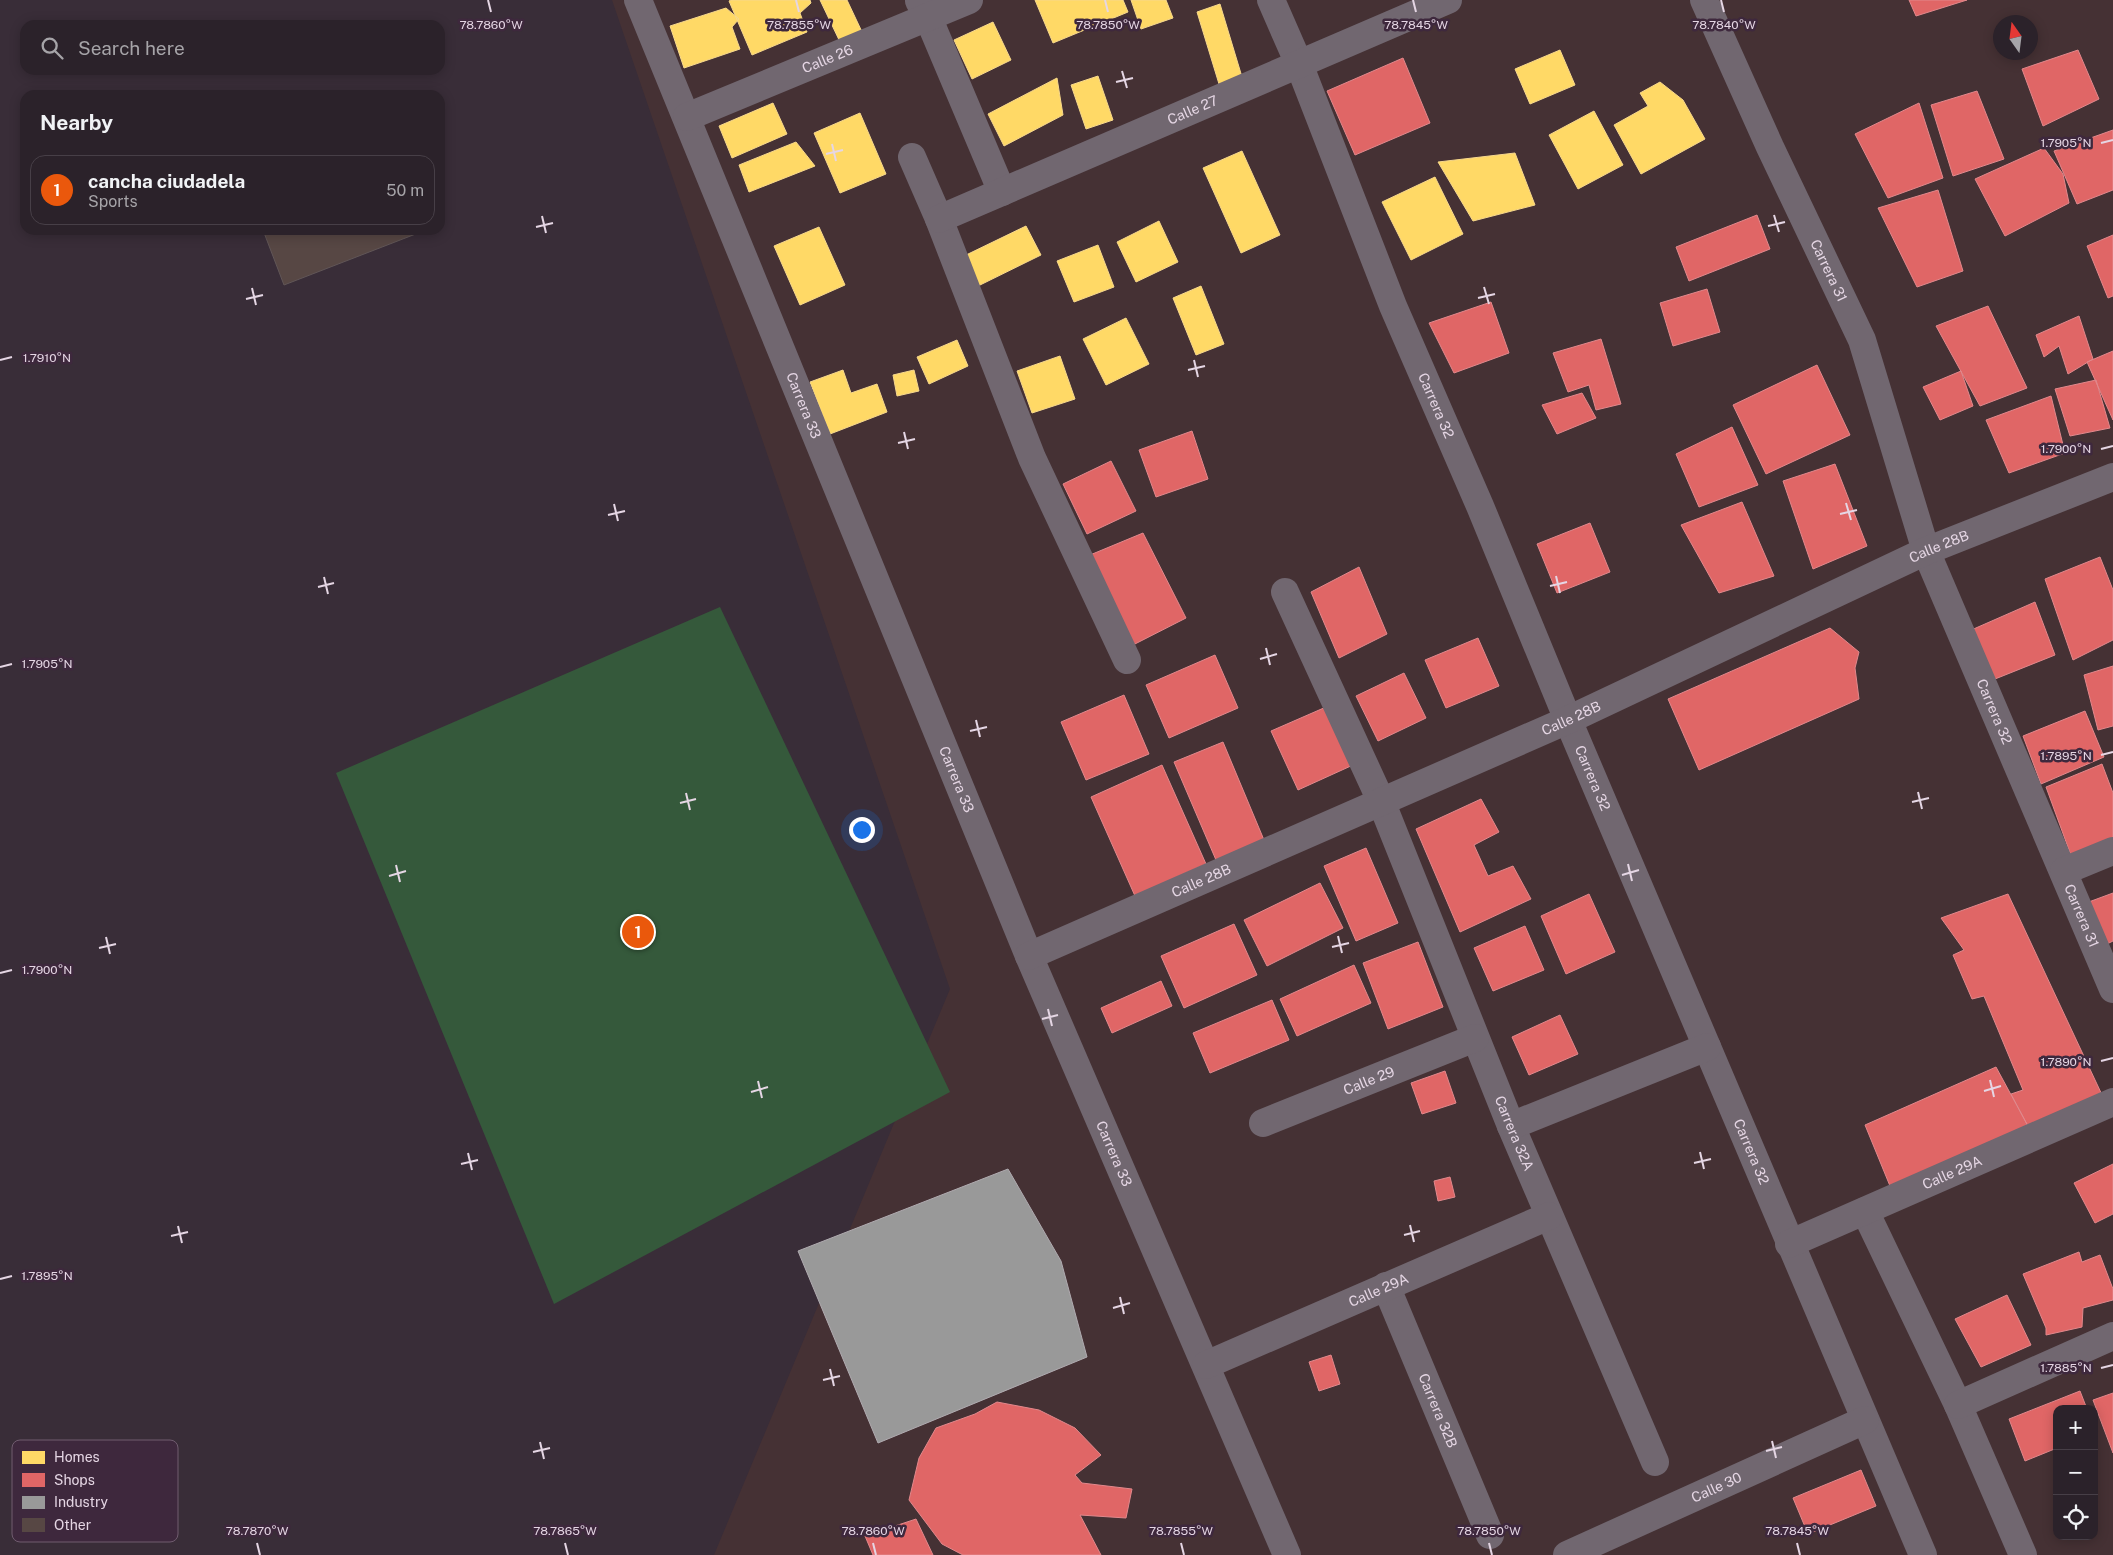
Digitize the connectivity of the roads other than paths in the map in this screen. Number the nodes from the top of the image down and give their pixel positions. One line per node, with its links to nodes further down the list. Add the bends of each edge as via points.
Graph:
1 (638, 0): 8 (street, Carrera 33)
2 (969, 0): 6 (street, Calle 26)
3 (1271, 0): 7 (street, Carrera 32)
4 (1448, 0): 7 (street, Calle 27)
5 (1704, 0): 13 (street, Carrera 31, via 1770,148 1862,340)
6 (923, 8): 8 (street, Calle 26); 10 (street)
7 (1299, 64): 10 (street, Calle 27); 16 (street, Carrera 32, via 1393,306)
8 (687, 117): 20 (street, Carrera 33)
9 (912, 157): 11 (street)
10 (1002, 192): 11 (street, Calle 27)
11 (939, 219): 15 (street, via 1032,458)
12 (2113, 477): 13 (street, Calle 28B)
13 (1926, 551): 16 (street, Calle 28B); 19 (street, Carrera 32)
14 (1285, 592): 17 (street, Carrera 32A)
15 (1127, 660)
16 (1568, 720): 17 (street, Calle 28B); 23 (street, Carrera 32)
17 (1381, 801): 20 (street, Calle 28B); 22 (street, Carrera 32A)
18 (2113, 851): 19 (street)
19 (2064, 871): 21 (street, Carrera 31)
20 (1029, 956): 32 (street, Carrera 33)
21 (2113, 989)
22 (1475, 1038): 25 (street, Calle 29); 26 (street, Carrera 32A)
23 (1707, 1047): 26 (street); 29 (street, Carrera 32)
24 (2113, 1102): 27 (street, Calle 29A)
25 (1263, 1123)
26 (1511, 1126): 28 (street, Carrera 32A)
27 (1865, 1211): 29 (street, Calle 29A); 33 (street)
28 (1549, 1216): 30 (street, Calle 29A); 35 (street, Carrera 32A)
29 (1789, 1244): 34 (street, Carrera 32)
30 (1386, 1286): 32 (street, Calle 29A); 36 (street, Carrera 32B)
31 (2113, 1336): 33 (street)
32 (1206, 1365): 37 (street, Carrera 33)
33 (1958, 1405): 40 (street)
34 (1865, 1420): 38 (street, Calle 30); 39 (street, Carrera 32)
35 (1655, 1462)
36 (1490, 1535)
37 (1287, 1555)
38 (1567, 1555)
39 (1922, 1555)
40 (2023, 1555)

